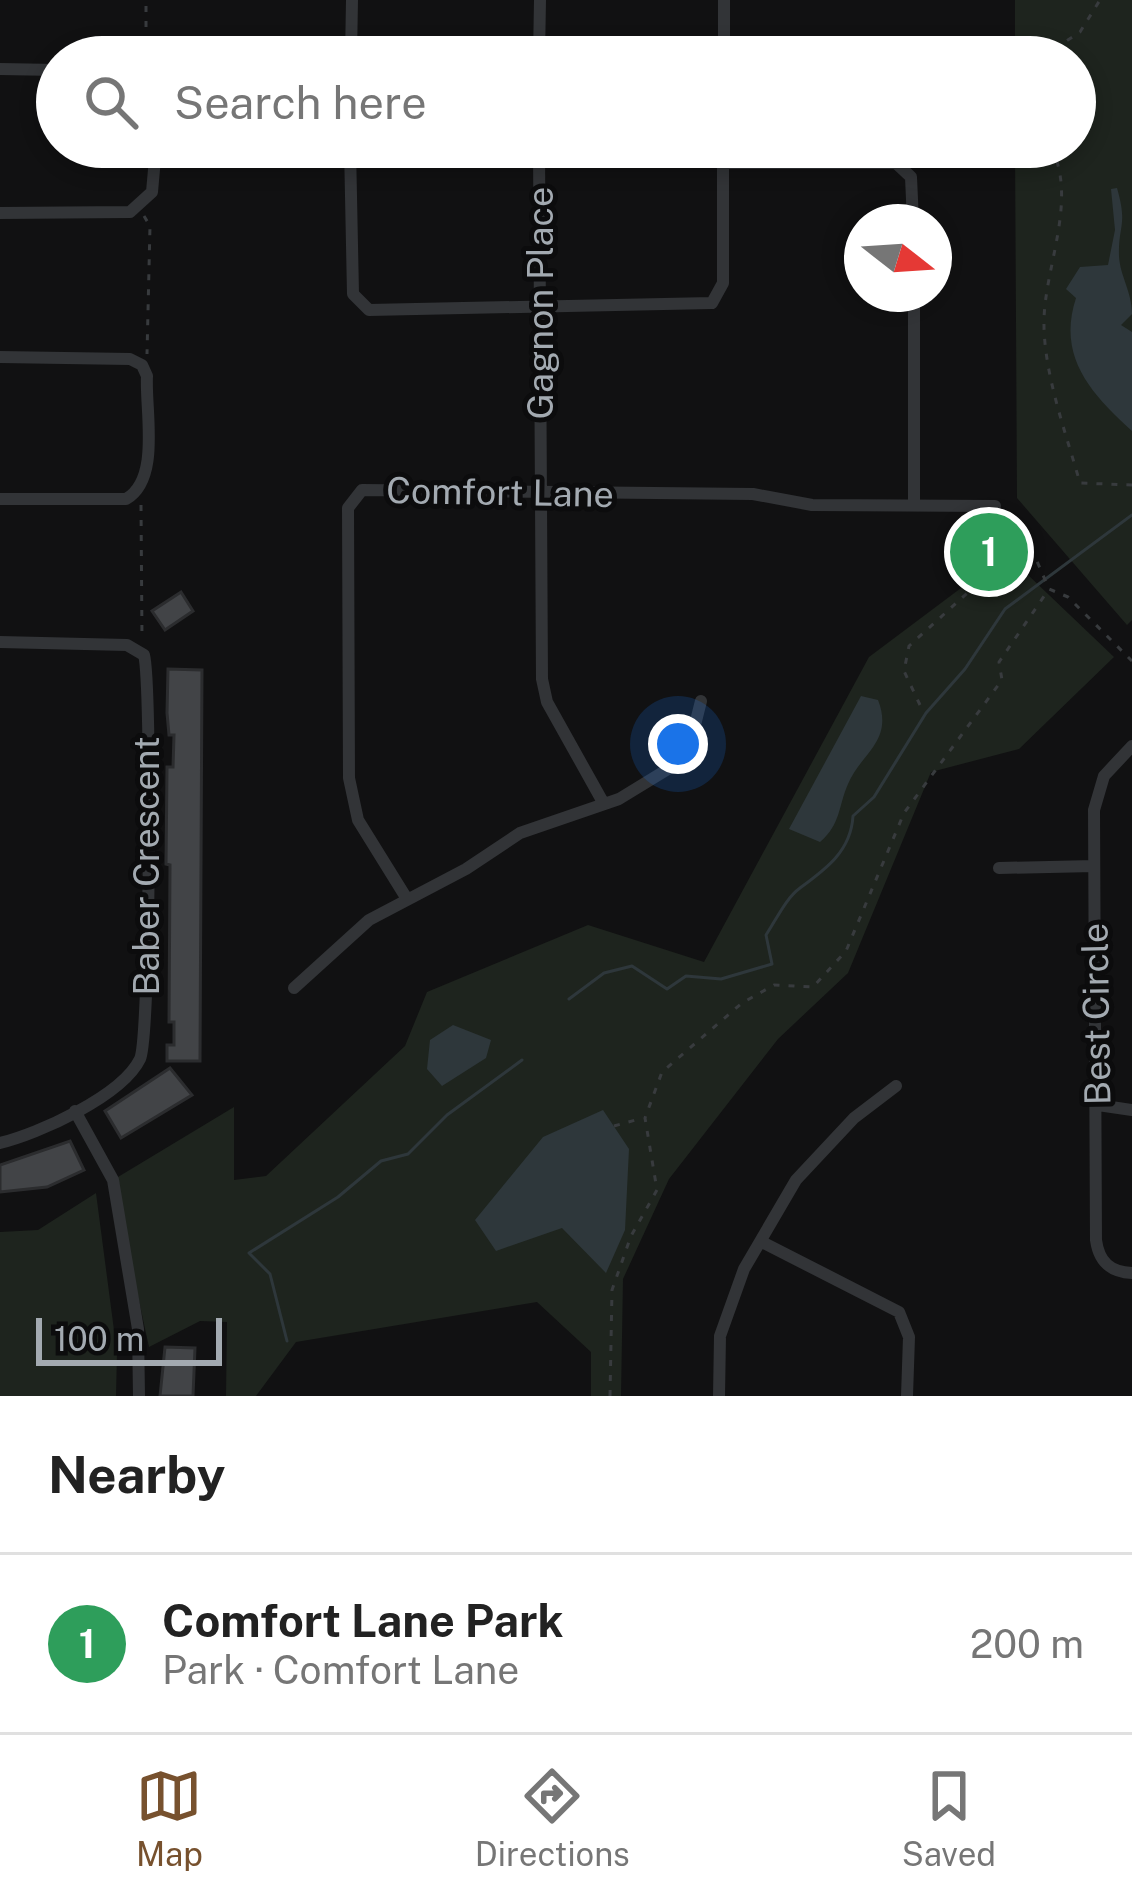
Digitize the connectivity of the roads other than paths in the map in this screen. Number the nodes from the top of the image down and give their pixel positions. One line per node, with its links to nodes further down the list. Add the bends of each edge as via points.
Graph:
1 (352, 0): 4 (street)
2 (540, 0): 5 (street)
3 (724, 0): 6 (street)
4 (351, 36)
5 (539, 36)
6 (724, 36)
7 (0, 69): 8 (street)
8 (36, 70)
9 (155, 168): 15 (street, via 139,207 117,214)
10 (350, 168): 16 (street, via 350,266 359,304)
11 (539, 168): 16 (street, Gagnon Place)
12 (723, 168): 16 (street, via 717,301 689,308)
13 (901, 168): 14 (street, via 911,177)
14 (912, 204)
15 (0, 214)
16 (536, 305): 19 (street, Gagnon Place)
17 (914, 312): 21 (street)
18 (0, 357): 20 (street, via 130,359 144,368 146,475 126,499)
19 (543, 490): 21 (street, Comfort Lane); 26 (street, Gagnon Place, via 542,680); 29 (street, Comfort Lane, via 362,490 348,508 352,798)
20 (0, 500)
21 (914, 505): 22 (street, Comfort Lane)
22 (995, 506)
23 (0, 642): 34 (street, Baber Crescent, via 127,645 146,663 145,1043 129,1074)
24 (700, 701): 26 (street, via 678,763)
25 (1132, 746): 27 (street, Best Circle, via 1096,791)
26 (604, 804): 29 (street, via 541,823)
27 (1094, 866): 28 (street); 32 (street, Best Circle)
28 (999, 868)
29 (407, 899): 30 (street, via 369,920)
30 (294, 988)
31 (896, 1086): 36 (street, via 796,1180)
32 (1099, 1105): 33 (street); 37 (street, Best Circle, via 1098,1252 1112,1269)
33 (1132, 1109)
34 (75, 1112): 35 (street, Baber Crescent); 38 (street, via 112,1180 138,1329)
35 (0, 1143)
36 (763, 1242): 39 (street, via 724,1318); 40 (street, via 899,1312 909,1337)
37 (1132, 1274)
38 (139, 1396)
39 (719, 1396)
40 (907, 1396)

